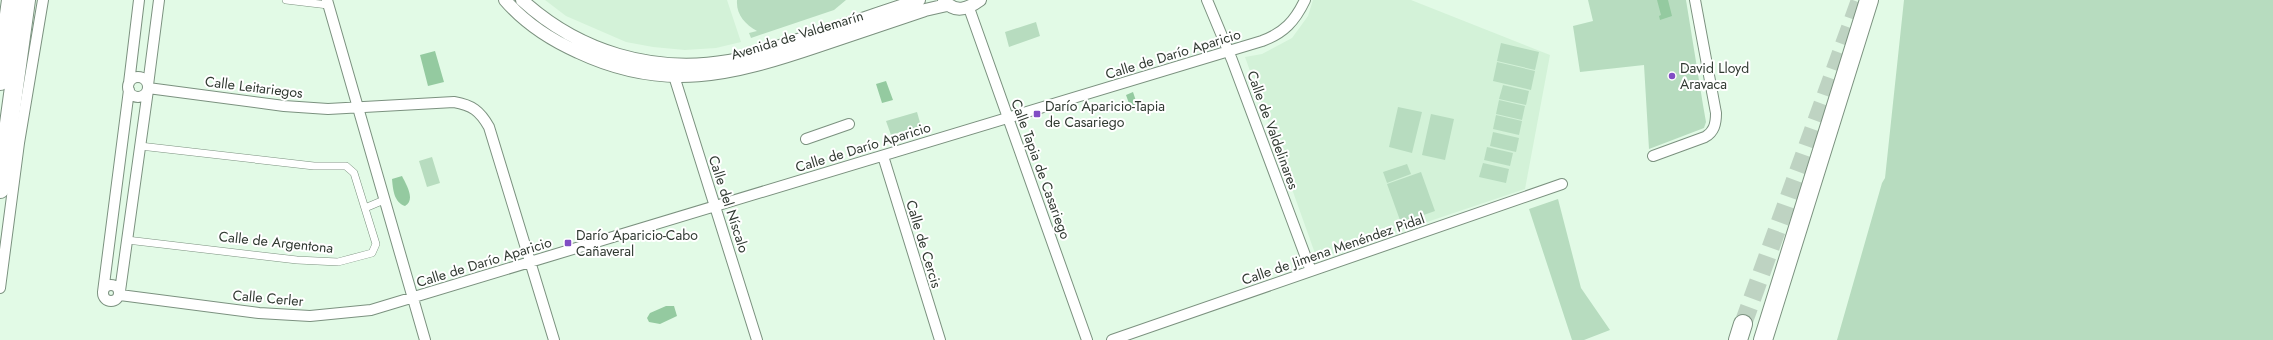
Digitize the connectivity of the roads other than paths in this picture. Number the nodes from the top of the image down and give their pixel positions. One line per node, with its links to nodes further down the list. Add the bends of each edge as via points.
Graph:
1 (11, 0): 22 (highway)
2 (26, 0): 19 (highway)
3 (35, 0): 19 (highway, via 32,18)
4 (42, 0): 40 (street, via 19,143)
5 (139, 0): 23 (street)
6 (159, 0): 24 (street)
7 (286, 0): 17 (street)
8 (505, 0): 21 (street, Avenida de Valdemarín, via 532,25 563,45 594,60 629,70)
9 (522, 0): 10 (street, Avenida de Valdemarín, via 566,34 596,48 652,63 675,65 705,64 743,58)
10 (919, 0)
11 (980, 0): 18 (street)
12 (1207, 0): 20 (street, Calle de Valdelinares)
13 (1305, 0): 20 (street, Calle de Darío Aparicio, via 1294,19 1276,36)
14 (1695, 0): 31 (street, via 1716,114 1714,127 1711,134 1705,138)
15 (1869, 0): 49 (highway)
16 (946, 2): 18 (street, via 961,9); 21 (street, Avenida de Valdemarín, via 760,66 706,75)
17 (327, 3): 25 (street)
18 (969, 8): 26 (street, Calle Tapia de Casariego)
19 (21, 42): 33 (highway)
20 (1229, 51): 26 (street, Calle de Darío Aparicio); 39 (street, Calle de Valdelinares)
21 (674, 76): 35 (street, Calle del Níscalo)
22 (0, 81)
23 (129, 87): 24 (street, via 132,95 138,97 144,95); 24 (street, via 133,79 139,77 145,80); 41 (street, Calle Cerler, via 102,292 104,298 110,302 116,300)
24 (148, 88): 25 (street, Calle Leitariegos, via 284,106 328,110); 29 (street)
25 (358, 108): 34 (street); 38 (street, Calle Leitariegos, via 454,102 468,104 482,114 489,127)
26 (1008, 118): 30 (street, Calle de Darío Aparicio); 47 (street, Calle Tapia de Casariego)
27 (849, 124): 28 (street)
28 (806, 139)
29 (140, 146): 36 (street, Calle de Argentona, via 314,166 346,166 354,173); 37 (street)
30 (883, 156): 35 (street, Calle de Darío Aparicio); 46 (street, Calle de Cercis)
31 (1653, 156)
32 (1562, 184): 39 (street, Calle de Jimena Menéndez Pidal)
33 (0, 189)
34 (384, 200): 36 (street); 42 (street)
35 (715, 207): 38 (street, Calle de Darío Aparicio); 45 (street, Calle del Níscalo)
36 (365, 208): 37 (street, Calle de Argentona, via 376,244 372,253 338,262 297,260)
37 (127, 240): 41 (street)
38 (530, 263): 42 (street, Calle de Darío Aparicio); 44 (street, Calle Leitariegos)
39 (1311, 271): 48 (street, Calle de Jimena Menéndez Pidal)
40 (0, 288)
41 (120, 293): 42 (street, Calle Cerler, via 259,313 310,316 371,310)
42 (413, 298): 43 (street)
43 (425, 340)
44 (554, 340)
45 (757, 340)
46 (940, 340)
47 (1086, 340)
48 (1112, 340)
49 (1763, 340)

